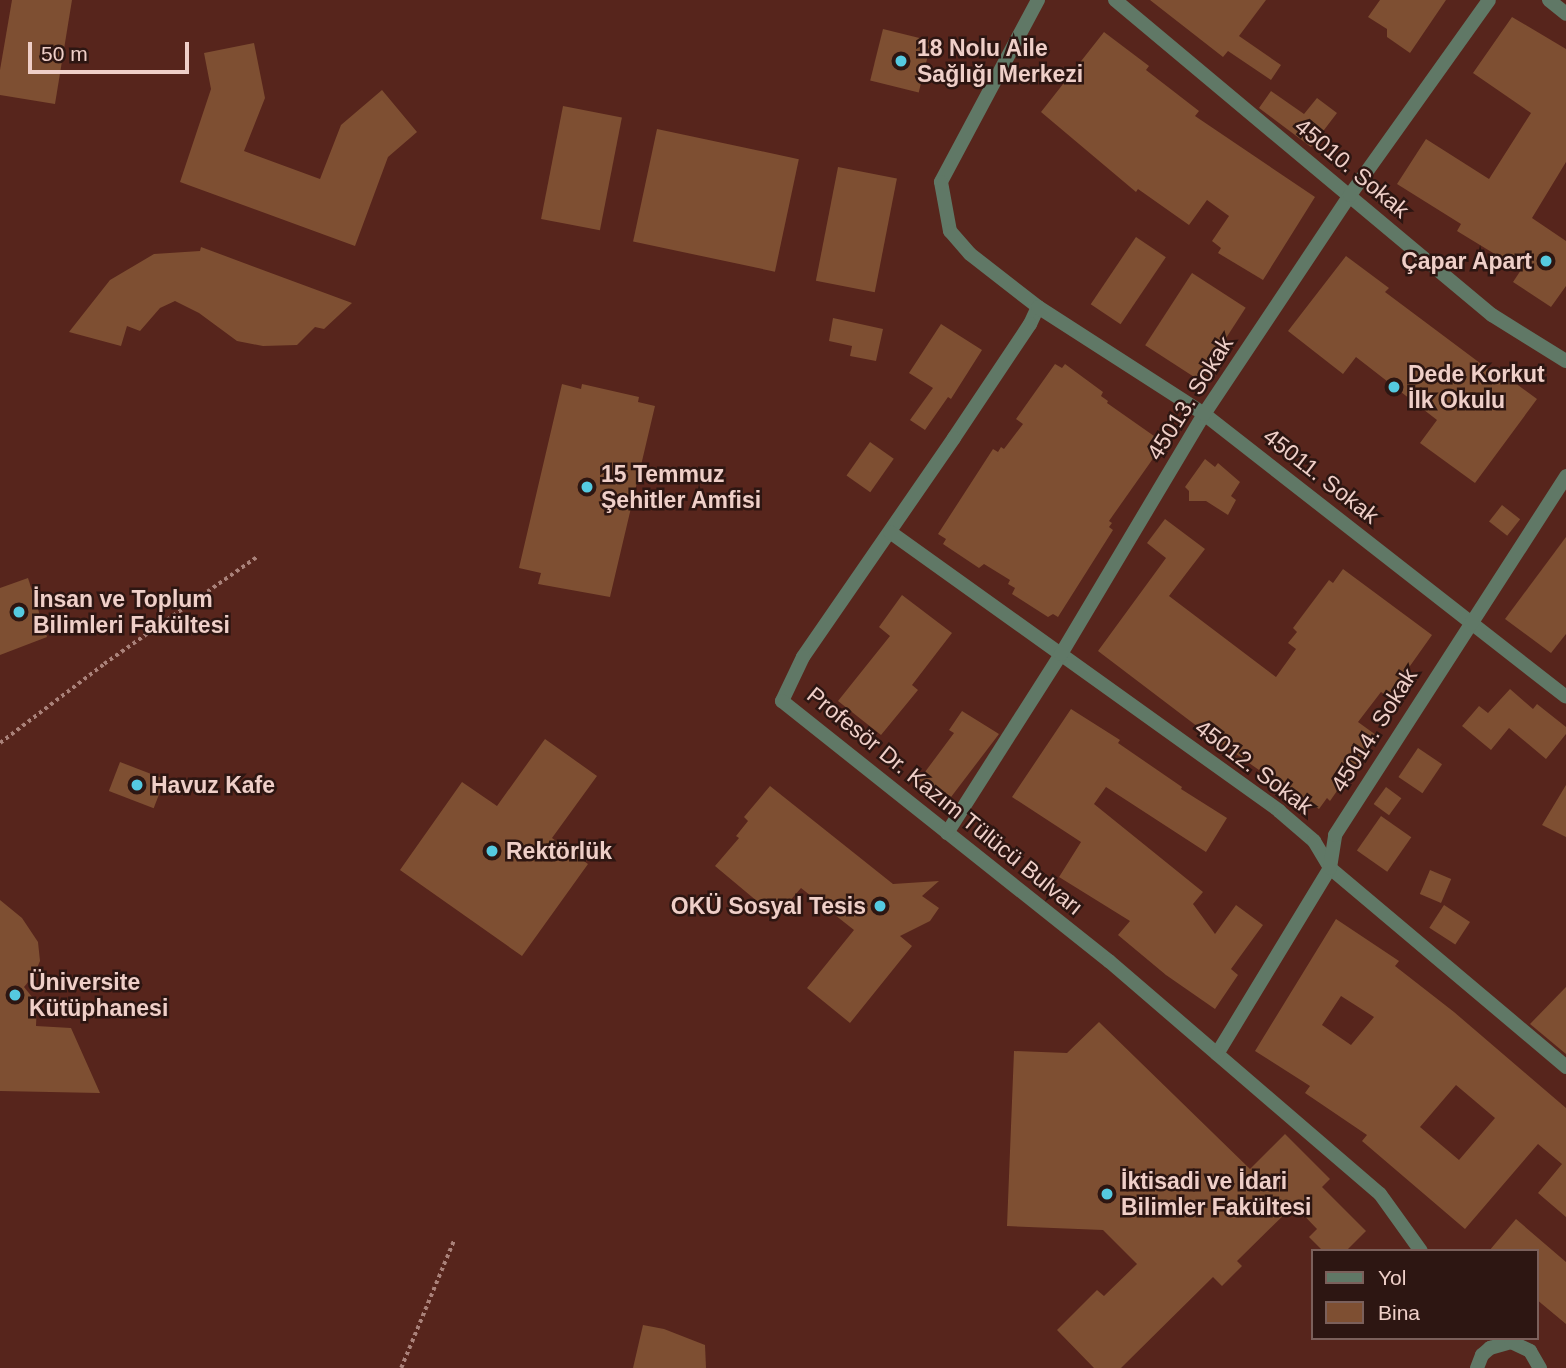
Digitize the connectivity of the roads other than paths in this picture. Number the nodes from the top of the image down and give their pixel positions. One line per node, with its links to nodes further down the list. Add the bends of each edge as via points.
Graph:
1 (1038, 0): 7 (street, via 942,182 950,231 970,254)
2 (1115, 0): 6 (street, 45010. Sokak)
3 (1489, 0): 6 (street, 45013. Sokak)
4 (1549, 0): 5 (street)
5 (1566, 14)
6 (1350, 195): 8 (street, 45010. Sokak, via 1492,315); 9 (street, 45013. Sokak)
7 (1038, 307): 9 (street, 45011. Sokak); 11 (street, Profesör Dr. Kazım Tülücü Bulvarı)
8 (1566, 361)
9 (1204, 414): 12 (street, 45011. Sokak); 13 (street, 45013. Sokak)
10 (1566, 476): 12 (street, 45014. Sokak)
11 (890, 532): 13 (street, 45012. Sokak); 15 (street, Profesör Dr. Kazım Tülücü Bulvarı, via 803,657 782,701)
12 (1471, 621): 14 (street, 45011. Sokak); 16 (street, 45014. Sokak, via 1335,835)
13 (1061, 654): 15 (street, 45013. Sokak); 16 (street, 45012. Sokak, via 1279,811 1314,841)
14 (1566, 697)
15 (947, 833): 17 (street, Profesör Dr. Kazım Tülücü Bulvarı, via 1109,961)
16 (1330, 868): 17 (street, 45014. Sokak); 18 (street, 45012. Sokak)
17 (1217, 1054): 19 (street, Profesör Dr. Kazım Tülücü Bulvarı, via 1380,1194)
18 (1566, 1067)
19 (1420, 1249)
20 (1487, 1343): 21 (street); 22 (street, via 1521,1345)
21 (1477, 1368)
22 (1540, 1368)

